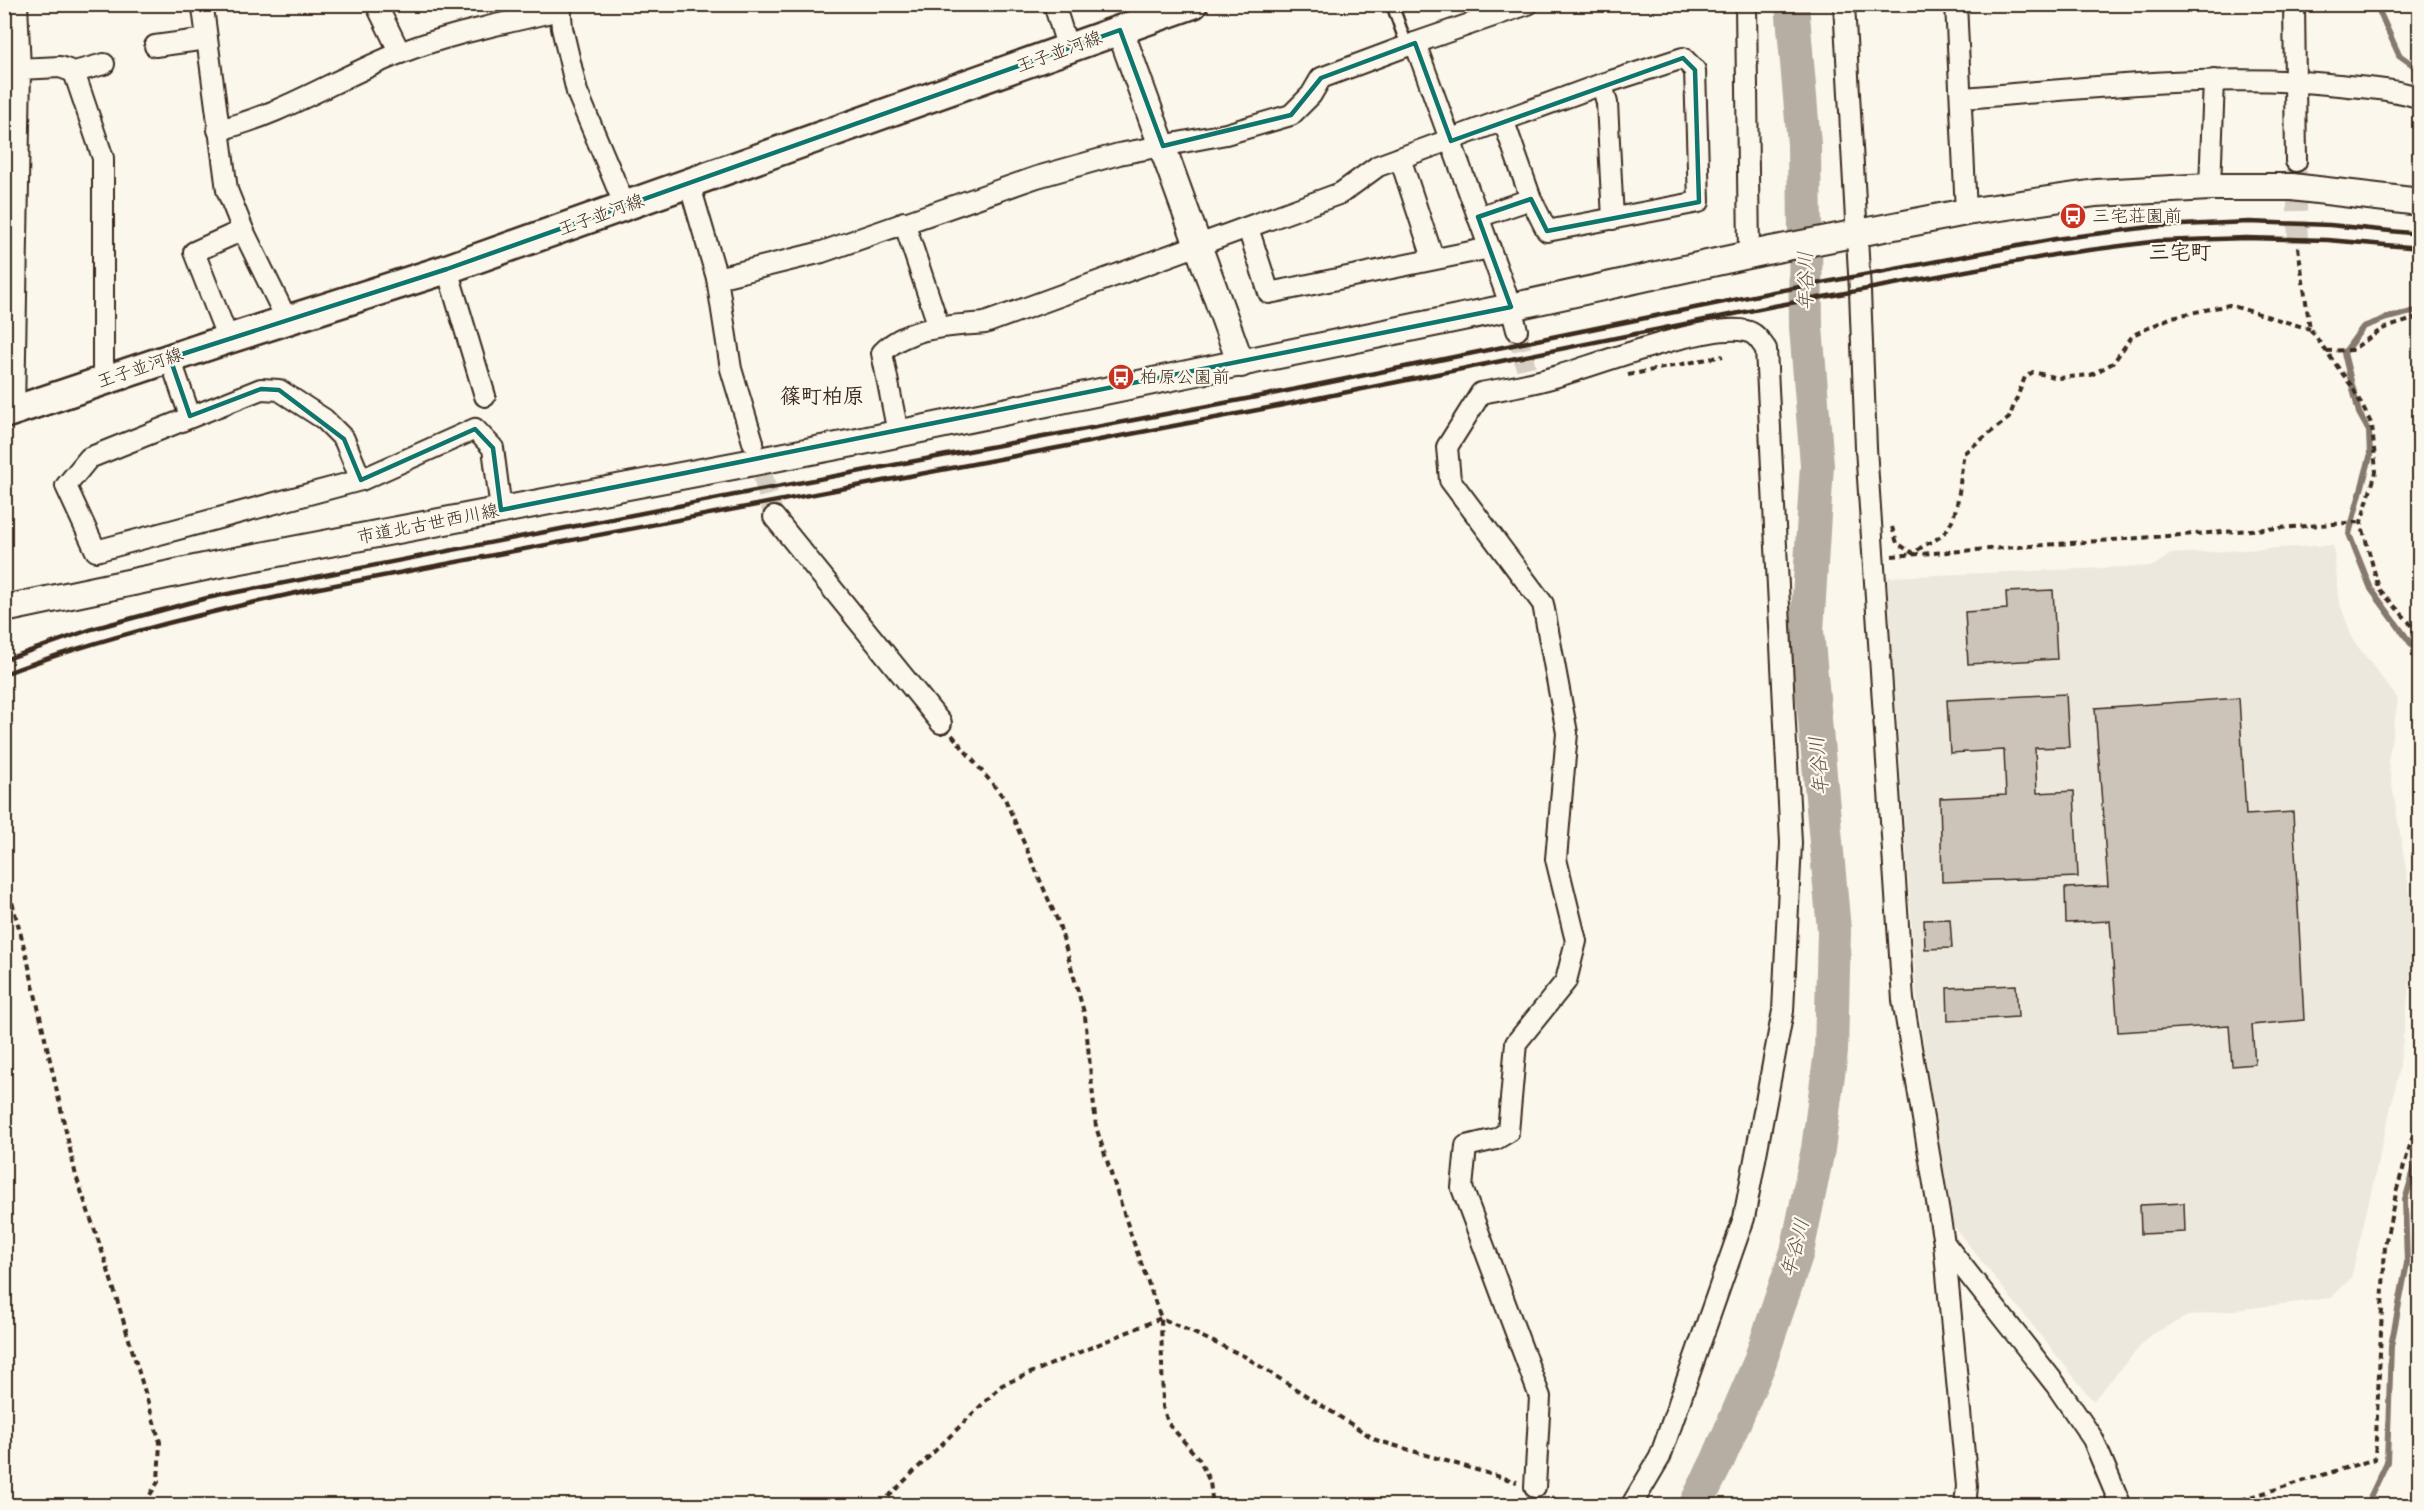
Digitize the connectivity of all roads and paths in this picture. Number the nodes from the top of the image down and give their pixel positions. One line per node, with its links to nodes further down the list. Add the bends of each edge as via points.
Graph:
1 (17, 4): 21 (street)
2 (206, 4): 15 (street, via 203,8)
3 (376, 4): 19 (street)
4 (1054, 4): 18 (street)
5 (1193, 4): 14 (main road, 王子並河線)
6 (1392, 4): 16 (lane)
7 (1528, 4): 16 (street)
8 (1746, 4): 49 (street)
9 (1844, 4): 45 (street)
10 (2294, 4): 24 (street)
11 (1958, 5): 26 (street)
12 (560, 7): 13 (street); 38 (street, via 577,92)
13 (522, 12): 19 (street)
14 (1120, 30): 18 (main road, 王子並河線); 31 (street)
15 (207, 39): 17 (street); 29 (street)
16 (1411, 44): 30 (street); 31 (street, via 1321,78 1291,115 1226,134)
17 (155, 46)
18 (1068, 49): 34 (main road, 王子並河線)
19 (400, 53): 29 (street, via 247,123)
20 (104, 64): 22 (street)
21 (20, 69): 22 (street, via 60,67); 64 (street)
22 (74, 72): 62 (street, via 103,158 103,365)
23 (2214, 80): 24 (street); 26 (street); 35 (street)
24 (2295, 80): 27 (street, via 2402,92); 33 (street)
25 (1602, 84): 28 (street); 41 (street, via 1607,103); 41 (street, via 1683,58 1695,70 1699,201)
26 (1962, 98): 39 (street)
27 (2420, 98)
28 (1504, 122): 30 (street); 36 (street)
29 (218, 130): 44 (street, via 227,190)
30 (1451, 141): 32 (street); 40 (street)
31 (1162, 146): 42 (street, via 1037,177); 46 (street)
32 (1400, 158): 43 (street, via 1378,166 1341,193); 50 (street)
33 (2296, 161)
34 (689, 183): 38 (main road, 王子並河線); 52 (street)
35 (2210, 187): 37 (street, 市道北古世西川線, via 2292,188); 39 (street, 市道北古世西川線, via 2096,193)
36 (1531, 199): 40 (street); 41 (street, via 1547,231)
37 (2420, 202)
38 (625, 206): 51 (main road, 王子並河線)
39 (1966, 212): 45 (street, 市道北古世西川線)
40 (1478, 217): 48 (street)
41 (1613, 219)
42 (904, 222): 52 (street, via 822,252); 56 (street)
43 (1248, 228): 46 (street); 50 (street, via 1269,292)
44 (243, 230): 55 (street); 58 (street, via 194,252)
45 (1847, 234): 49 (street, 市道北古世西川線); 74 (street, via 1860,284)
46 (1199, 245): 56 (street, via 985,323); 61 (street)
47 (2298, 247): 57 (path)
48 (1490, 248): 50 (street); 54 (street)
49 (1760, 252): 54 (street, 市道北古世西川線)
50 (1433, 258)
51 (447, 269): 55 (main road, 王子並河線); 63 (street)
52 (717, 278): 67 (street, via 730,369)
53 (2420, 317): 59 (path, via 2382,329 2352,350)
54 (1514, 318): 61 (street, 市道北古世西川線)
55 (286, 320): 58 (main road, 王子並河線)
56 (939, 327): 66 (street, via 893,341 882,353)
57 (2310, 329): 59 (path); 73 (path, via 2229,305 2172,317 2133,335 2113,363 2091,375 2058,378 2034,372 2025,377 2009,417 1964,453 1956,513 1942,535 1920,546)
58 (228, 339): 60 (main road, 王子並河線)
59 (2326, 351): 71 (path, via 2353,388 2372,425 2376,472)
60 (170, 358): 62 (main road, 王子並河線); 65 (street)
61 (1241, 364): 66 (street, 市道北古世西川線)
62 (107, 379): 64 (main road, 王子並河線)
63 (485, 396)
64 (9, 413)
65 (190, 416): 68 (street, via 261,389 279,390 324,419 344,439); 68 (street, via 89,458 66,486 96,551)
66 (897, 434): 69 (street, 市道北古世西川線)
67 (753, 442)
68 (362, 480): 69 (street, via 475,429 492,448)
69 (501, 510): 75 (street, 市道北古世西川線)
70 (774, 517): 77 (street)
71 (2361, 522): 73 (path); 76 (path, via 2379,589 2409,622)
72 (1892, 525): 73 (path, via 1897,543)
73 (1914, 554): 74 (path)
74 (1873, 557): 80 (street, via 1903,1000)
75 (4, 609)
76 (2420, 642)
77 (941, 723): 81 (path, via 1005,799 1059,924 1085,1016 1096,1127)
78 (4, 872): 83 (path, via 76,1176 160,1442 158,1482)
79 (2420, 1112): 90 (path, via 2385,1245 2375,1459)
80 (1944, 1243): 88 (street, via 1967,1486); 89 (street, via 2056,1385 2093,1439)
81 (1161, 1318): 82 (path, via 1244,1356 1376,1440); 84 (path, via 1002,1384 886,1498); 85 (path, via 1162,1407 1168,1423 1200,1459 1210,1482)
82 (1535, 1487): 86 (path); 87 (street, via 1540,1397 1462,1188 1466,1146 1508,1132 1516,1043 1566,981 1576,942 1556,859 1567,733 1543,604 1450,480 1447,447 1481,393 1528,376 1688,337 1746,331 1756,335 1766,349 1791,843 1783,1011 1744,1218 1660,1457)
83 (143, 1506)
84 (883, 1506)
85 (1213, 1506)
86 (1566, 1506)
87 (1631, 1506)
88 (1965, 1506)
89 (2121, 1506)
90 (2221, 1506)

